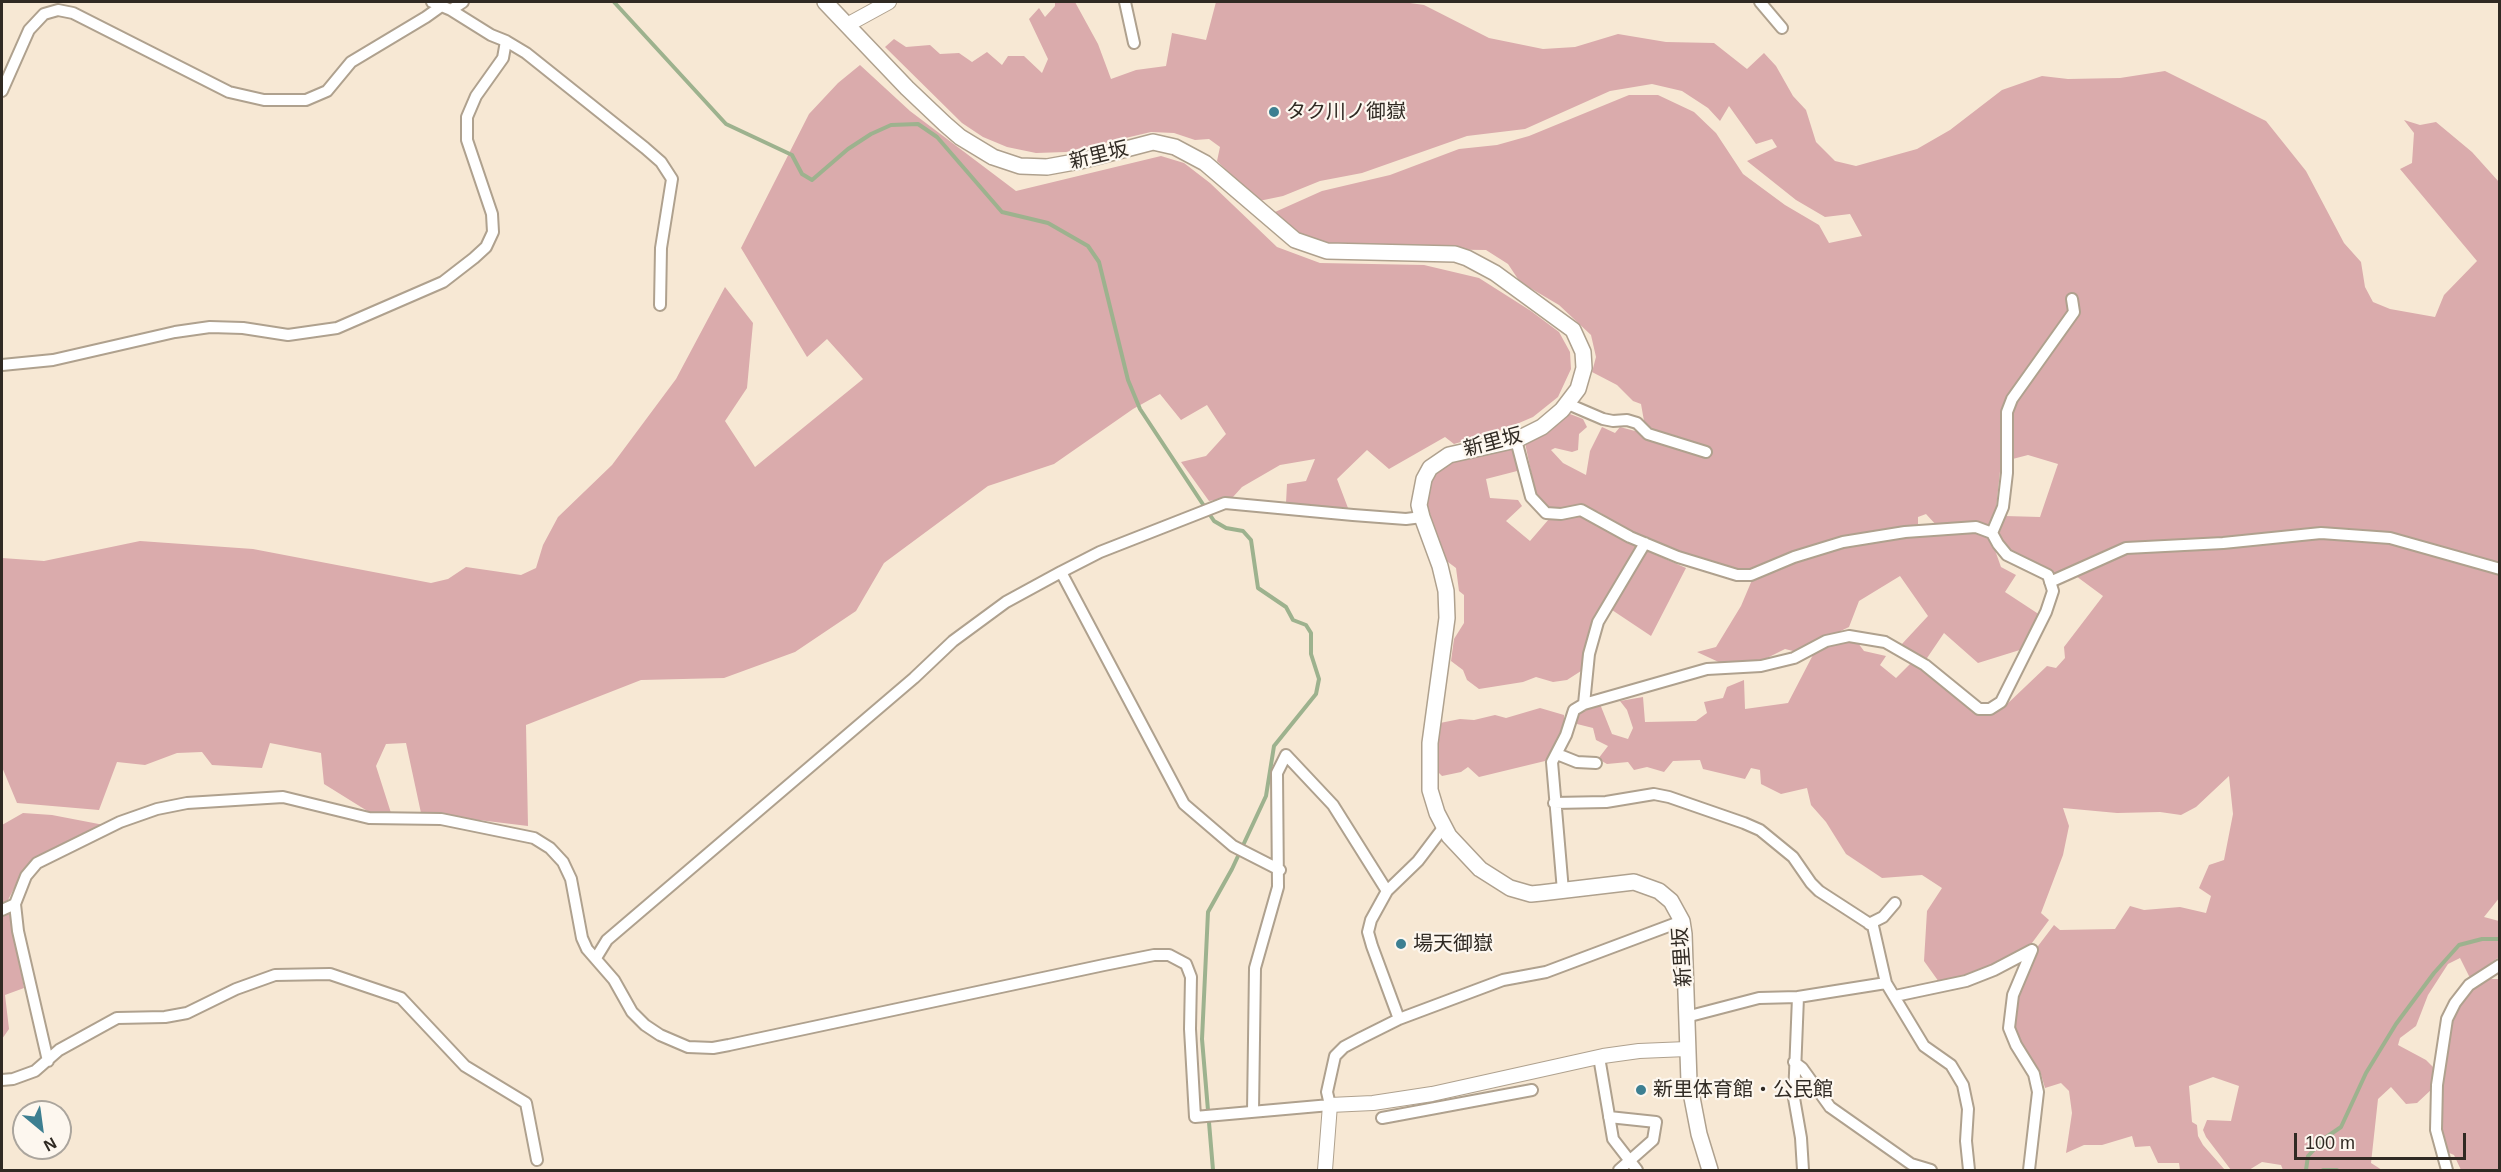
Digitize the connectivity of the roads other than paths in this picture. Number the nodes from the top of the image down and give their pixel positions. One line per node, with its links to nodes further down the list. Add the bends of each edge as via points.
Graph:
1 (463, 2): 7 (street)
2 (825, 2): 8 (main road, 新里坂)
3 (889, 2): 8 (street)
4 (1125, 2): 11 (street)
5 (1760, 2): 9 (street)
6 (436, 4): 7 (street); 12 (street, via 426,17 351,62 327,91 306,100 264,100 229,92 73,13 58,10 44,14 29,30)
7 (451, 10): 10 (street)
8 (847, 25): 16 (main road, 新里坂, via 945,124 1005,162 1032,168 1055,166 1160,142 1197,157 1285,233 1308,246 1347,253 1455,254 1474,261 1564,321 1579,339 1584,368 1578,389)
9 (1782, 28)
10 (506, 41): 14 (street, via 526,52 645,148 672,179 661,248); 15 (street, via 502,58 467,117 467,140 492,214 493,232 486,247 443,282 337,328 288,334 210,327 53,360)
11 (1134, 43)
12 (2, 91)
13 (2072, 299): 20 (street, via 2074,312 2012,399 2007,412 2003,507)
14 (660, 305)
15 (2, 365)
16 (1568, 404): 17 (main road, 新里坂, via 1542,427); 18 (street, via 1603,419 1637,423 1648,434)
17 (1516, 440): 19 (main road, 新里坂, via 1439,460 1424,479 1419,505); 21 (street, via 1531,497 1546,513 1581,510)
18 (1706, 452)
19 (1422, 517): 23 (street, via 1374,517 1225,503 1100,552); 29 (main road, 新里坂, via 1446,591 1447,625 1428,768 1432,797)
20 (1992, 534): 21 (street, via 1976,526 1843,542 1752,575 1737,575); 24 (street, via 2007,555 2048,575)
21 (1645, 543): 25 (street, via 1598,622 1589,654)
22 (2499, 569): 24 (street, via 2390,538 2321,533 2126,548)
23 (1061, 572): 30 (street, via 1184,804 1235,847); 38 (street, via 1006,602 953,641 607,940)
24 (2050, 582): 25 (street, via 2053,591 2028,649 2001,702 1990,709 1980,709 1925,665 1885,642 1849,636 1826,641 1794,658 1761,666 1707,669)
25 (1584, 704): 26 (street, via 1574,710)
26 (1557, 754): 27 (street, via 1577,762); 28 (street, via 1552,762)
27 (1596, 763)
28 (1554, 802): 32 (street); 37 (street, via 1606,801 1654,794 1744,823 1760,830 1793,857 1819,891)
29 (1443, 828): 31 (street, via 1419,861); 32 (main road, 新里坂, via 1471,861 1510,888 1531,894)
30 (1280, 870): 31 (street, via 1277,773 1286,755 1333,805); 54 (street, via 1255,968)
31 (1387, 891): 44 (street, via 1368,932)
32 (1563, 891): 36 (main road, 新里坂, via 1618,883 1644,884 1665,895)
33 (1895, 903): 37 (street, via 1884,917)
34 (15, 904): 35 (street); 38 (street, via 26,876 37,863 120,822 187,803 282,797 369,818 452,821 524,834 543,843 558,854 568,870 582,938); 47 (street)
35 (2, 910)
36 (1682, 921): 43 (main road, 新里坂); 44 (street, via 1545,972 1503,980)
37 (1869, 924): 40 (street, via 1878,942)
38 (596, 958): 54 (street, via 645,1025 679,1044 713,1048 1104,965 1169,955 1186,964 1191,977 1195,1117)
39 (2499, 965): 67 (street, via 2469,985 2447,1019 2437,1085 2436,1130)
40 (1886, 982): 41 (street); 42 (street)
41 (1895, 996): 65 (street, via 1924,1046 1951,1065 1963,1085 1968,1109 1966,1141); 66 (street, via 1966,981 2032,950 2013,995 2009,1028 2034,1074 2038,1092)
42 (1798, 998): 43 (street, via 1759,998); 48 (street)
43 (1686, 1017): 45 (main road, 新里坂)
44 (1399, 1019): 53 (street, via 1344,1047 1335,1056 1327,1092)
45 (1687, 1049): 46 (street); 62 (main road, 新里坂, via 1691,1094)
46 (1599, 1057): 50 (street); 55 (street)
47 (48, 1061): 49 (street, via 35,1071); 57 (street, via 59,1050 117,1018 187,1013 275,975 330,974 401,998 465,1066 526,1102)
48 (1794, 1062): 63 (street); 64 (street, via 1830,1107 1911,1164)
49 (2, 1080)
50 (1482, 1083): 52 (street); 53 (street, via 1432,1094)
51 (1532, 1090): 52 (street)
52 (1496, 1098): 56 (street)
53 (1329, 1105): 54 (street); 59 (street)
54 (1253, 1111)
55 (1609, 1116): 58 (street, via 1613,1139); 58 (street, via 1656,1122 1653,1140)
56 (1382, 1118)
57 (537, 1160)
58 (1629, 1160): 60 (street); 61 (street)
59 (1325, 1170)
60 (1619, 1170)
61 (1637, 1170)
62 (1710, 1170)
63 (1803, 1170)
64 (1931, 1170)
65 (1970, 1170)
66 (2029, 1170)
67 (2447, 1170)

